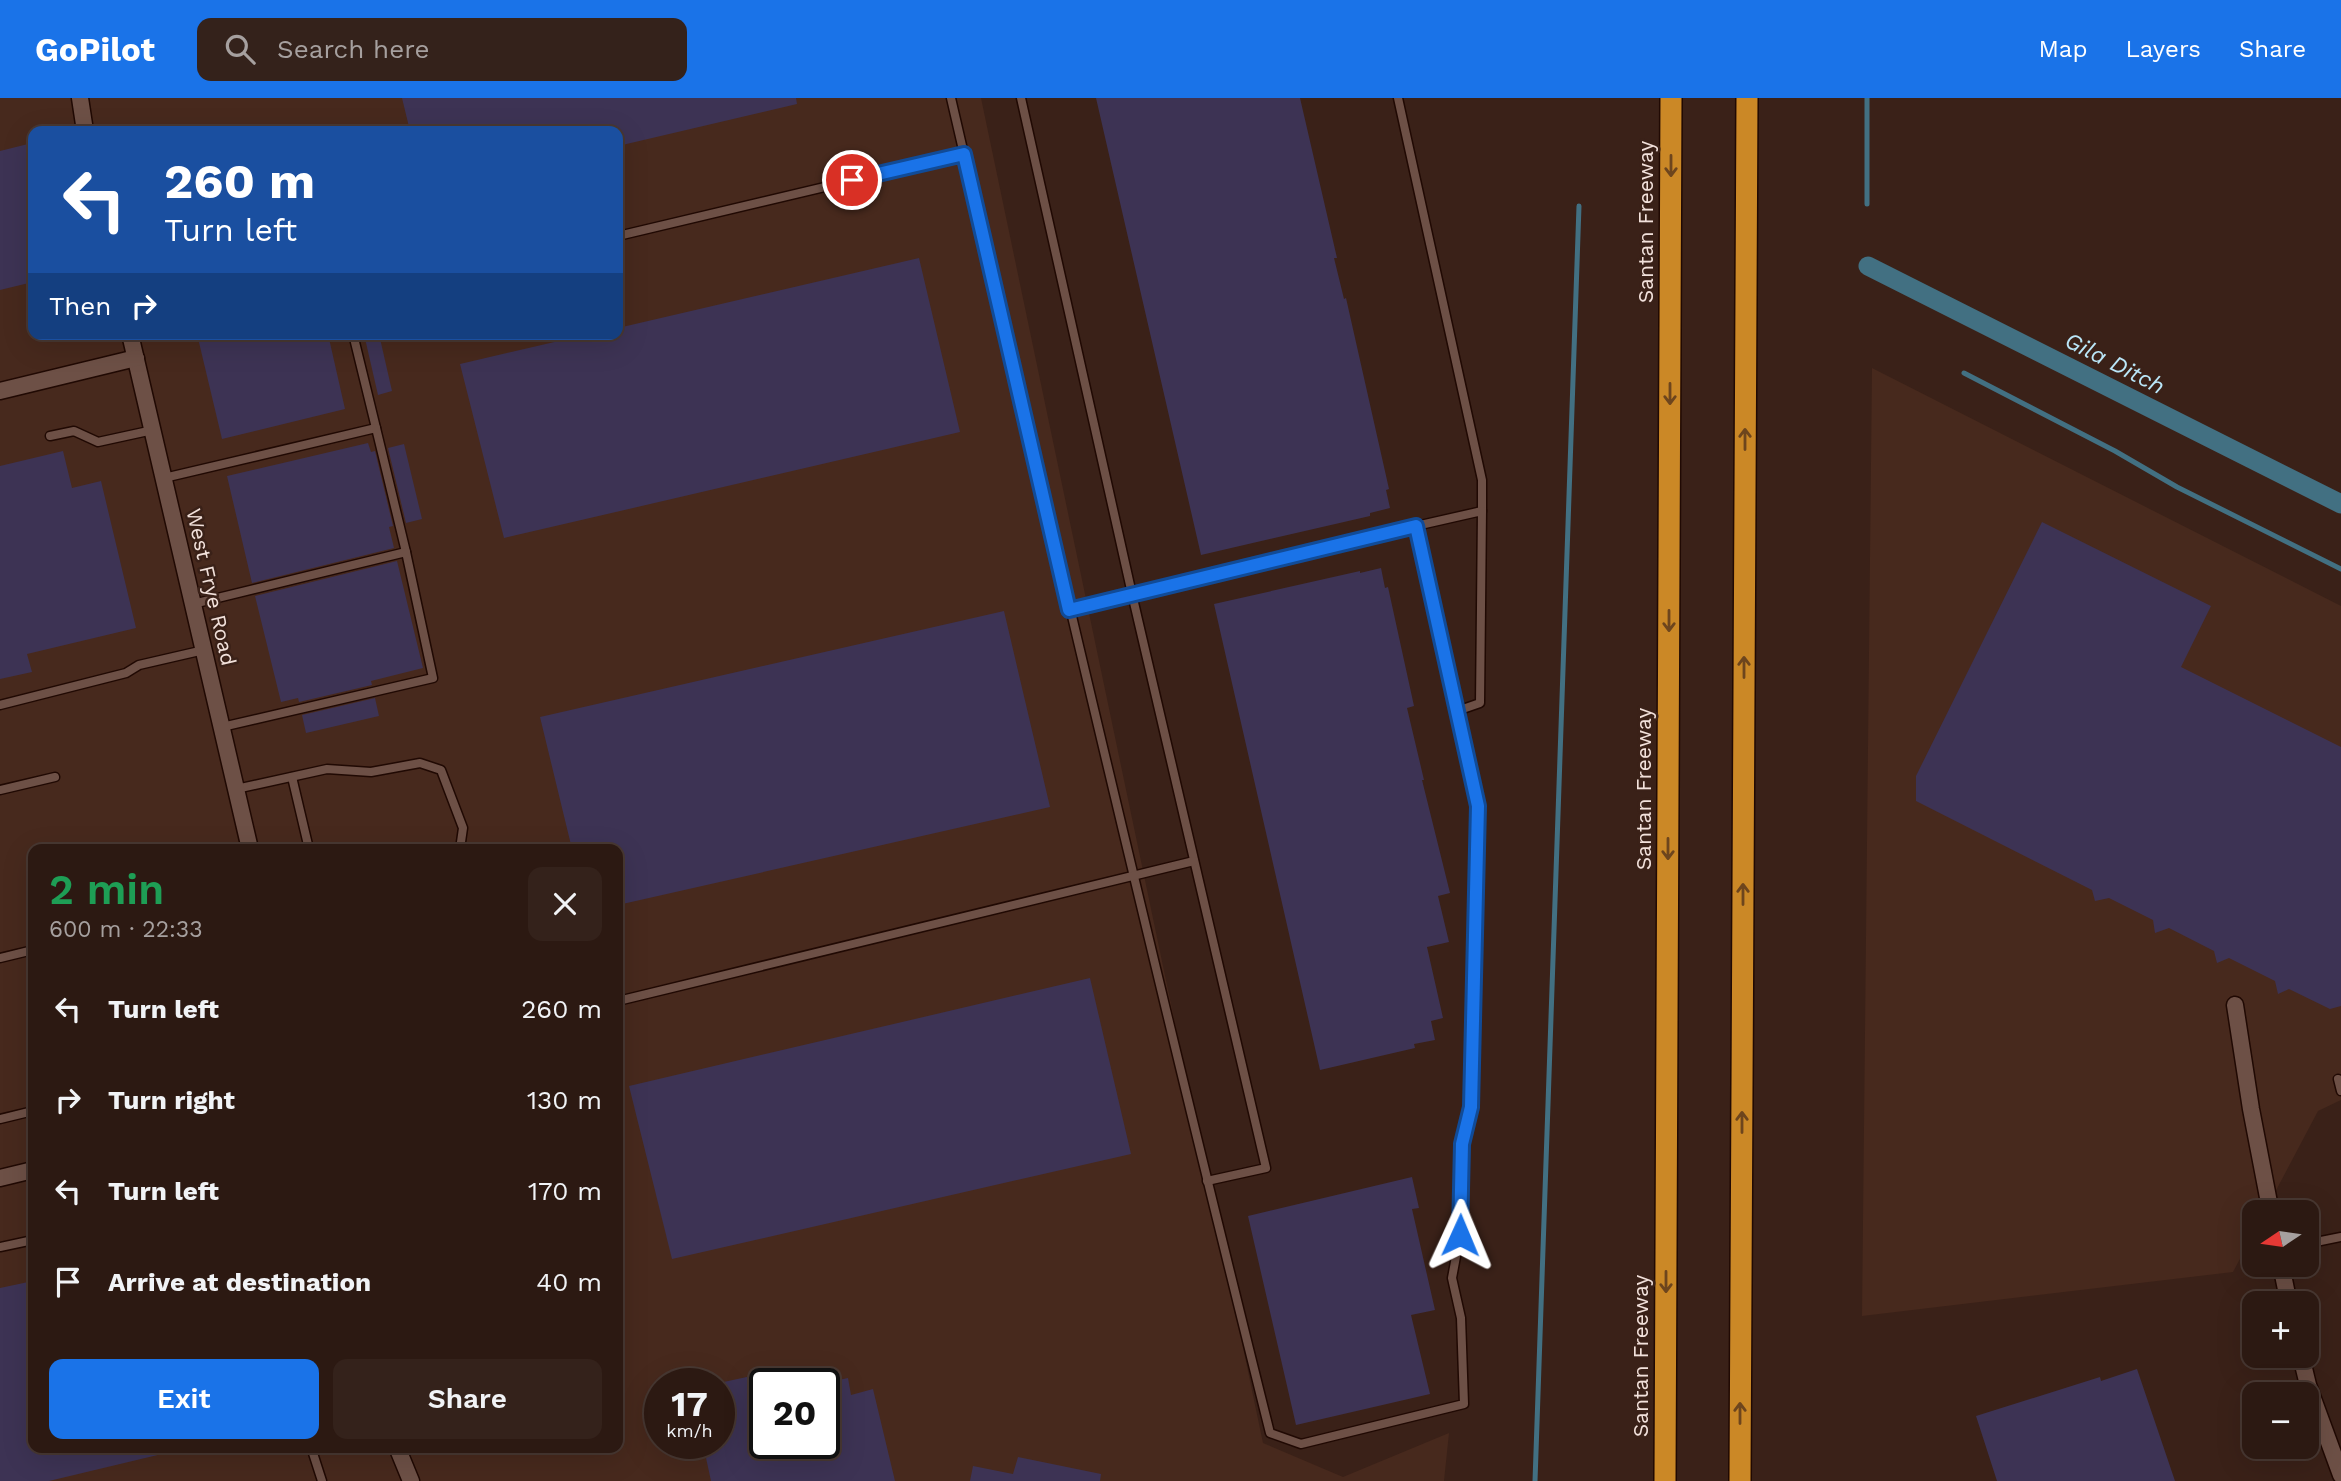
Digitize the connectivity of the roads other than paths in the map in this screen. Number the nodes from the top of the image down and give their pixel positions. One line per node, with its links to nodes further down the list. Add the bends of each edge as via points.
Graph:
1 (80, 98): 7 (street)
2 (951, 98): 8 (lane)
3 (1021, 98): 21 (lane)
4 (1398, 98): 18 (lane, via 1482,480)
5 (1671, 98): 59 (highway, Santan Freeway, one-way to 59)
6 (1747, 98): 60 (highway, one-way to 6)
7 (84, 126)
8 (964, 154): 9 (lane); 23 (lane)
9 (623, 235)
10 (132, 340): 12 (street, West Frye Road)
11 (354, 340): 14 (lane)
12 (136, 358): 13 (street); 15 (street, West Frye Road)
13 (0, 391)
14 (376, 428): 17 (lane); 20 (lane)
15 (153, 430): 16 (lane, via 98,442 75,431); 17 (street, West Frye Road)
16 (50, 436)
17 (164, 478): 22 (street, West Frye Road)
18 (1482, 512): 19 (lane); 26 (lane, via 1480,703)
19 (1416, 526): 21 (lane); 26 (lane)
20 (406, 552): 22 (lane); 27 (lane, via 433,678)
21 (1132, 594): 23 (lane); 35 (lane)
22 (193, 604): 24 (street, West Frye Road)
23 (1069, 610): 36 (lane)
24 (204, 650): 25 (lane); 27 (street, West Frye Road)
25 (0, 705)
26 (1457, 710): 47 (lane, via 1478,806 1471,1107 1462,1144 1460,1235 1452,1278 1461,1318 1464,1404 1301,1444 1270,1433)
27 (222, 727): 30 (street, West Frye Road)
28 (55, 777): 31 (lane)
29 (292, 777): 30 (lane); 33 (lane); 34 (lane, via 327,769 371,772 420,763 441,770 463,828)
30 (236, 789): 32 (street, West Frye Road)
31 (0, 790)
32 (249, 844)
33 (308, 844)
34 (461, 844)
35 (1195, 861): 36 (lane); 47 (lane, via 1266,1168)
36 (1132, 876): 39 (lane); 47 (lane)
37 (28, 951): 38 (lane)
38 (0, 958)
39 (623, 999)
40 (2235, 1005): 48 (street)
41 (2338, 1079): 42 (lane)
42 (2341, 1091)
43 (28, 1112): 44 (lane)
44 (0, 1119)
45 (28, 1171): 46 (street)
46 (0, 1178)
47 (1207, 1181)
48 (2268, 1200)
49 (2341, 1237): 51 (lane)
50 (28, 1241): 52 (lane)
51 (2319, 1241)
52 (0, 1247)
53 (2304, 1368): 56 (street)
54 (313, 1453): 57 (lane)
55 (399, 1453): 58 (street)
56 (2341, 1472)
57 (322, 1481)
58 (411, 1481)
59 (1665, 1481)
60 (1740, 1481)

